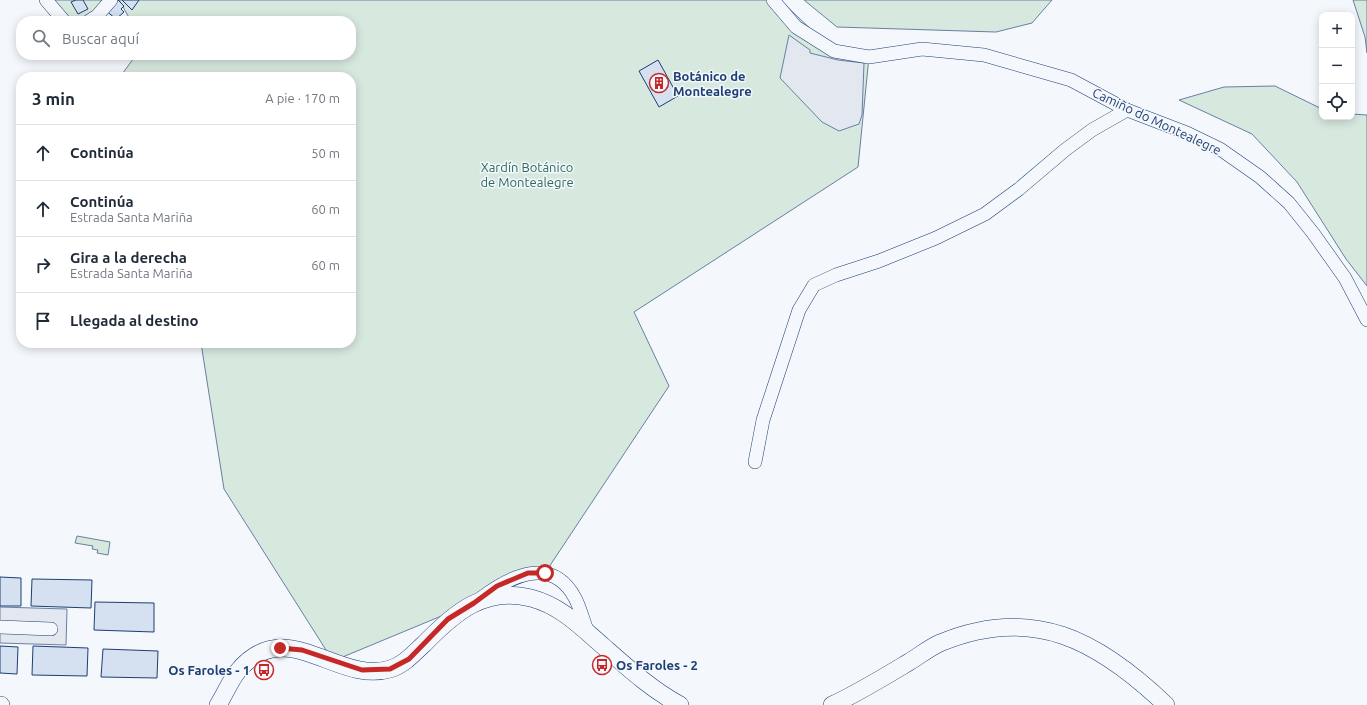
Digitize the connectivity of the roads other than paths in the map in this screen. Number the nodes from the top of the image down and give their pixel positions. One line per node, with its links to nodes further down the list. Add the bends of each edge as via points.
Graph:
1 (46, 0): 4 (street)
2 (111, 0): 5 (street)
3 (773, 0): 6 (street, Camiño do Montealegre, via 796,27 834,51 869,57 922,49 984,55 1071,80)
4 (60, 16)
5 (97, 16)
6 (1127, 110): 7 (street, Camiño do Montealegre, via 1187,132 1220,149 1260,177 1289,204 1313,233 1345,278); 8 (street, via 1092,130 1019,190 984,214 929,241 814,285 800,310 763,420)
7 (1367, 320)
8 (755, 462)
9 (474, 603): 12 (main road, via 503,596 530,598 556,607); 12 (street, via 497,586 528,573 545,573 564,582 575,598); 13 (main road, via 448,619 409,659 390,669 362,670 289,648 263,652 237,672)
10 (0, 627): 11 (street)
11 (51, 629)
12 (587, 630): 14 (main road, via 634,674)
13 (218, 705)
14 (680, 705)
15 (832, 705): 16 (main road, via 939,644 967,634 1011,628 1049,631 1092,647 1137,677)
16 (1166, 705)

